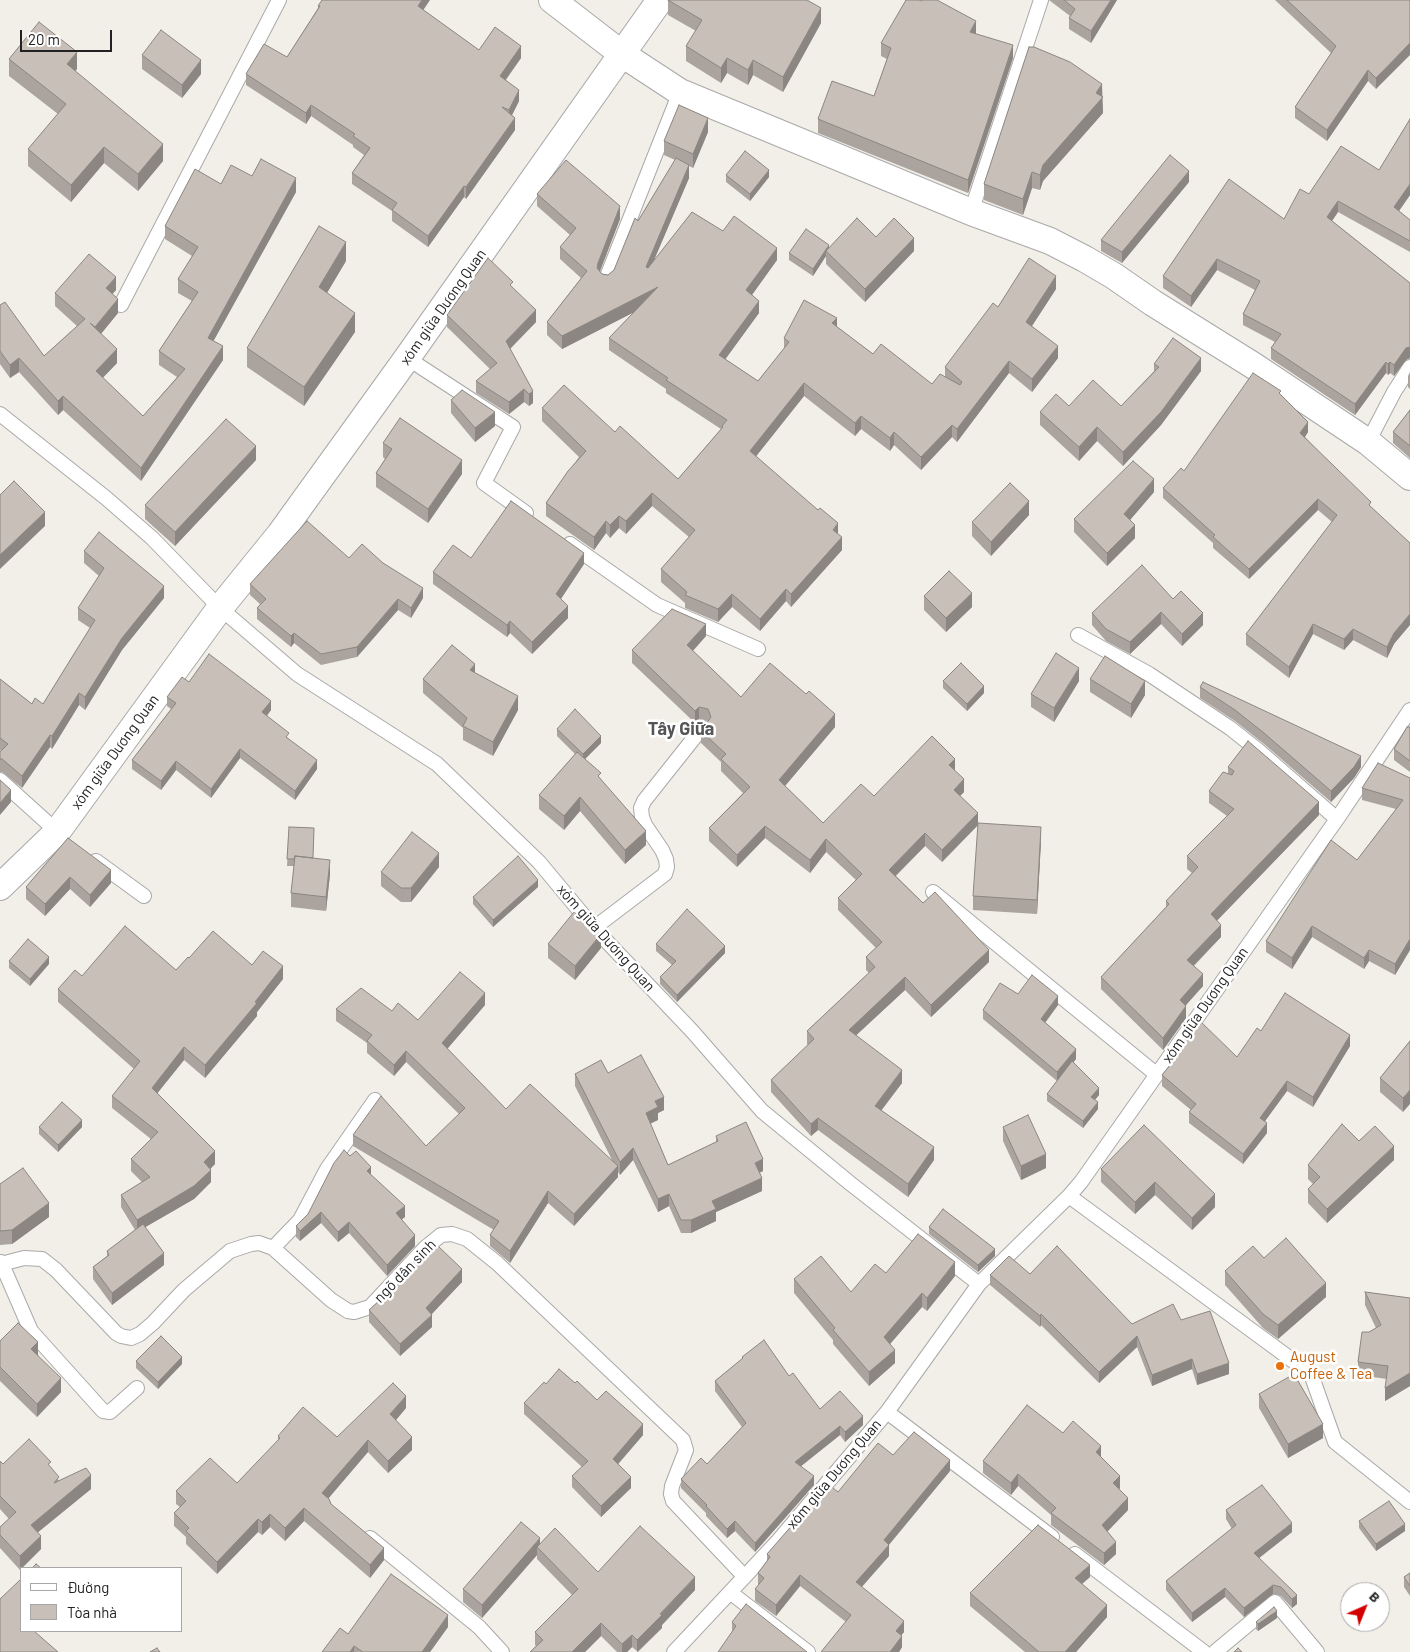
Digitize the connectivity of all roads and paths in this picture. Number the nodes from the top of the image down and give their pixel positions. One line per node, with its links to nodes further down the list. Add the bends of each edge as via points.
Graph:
1 (279, 0): 9 (lane)
2 (552, 0): 5 (street)
3 (660, 0): 5 (street, xóm giữa Dương Quan)
4 (1041, 0): 7 (lane)
5 (622, 54): 6 (street); 10 (street, xóm giữa Dương Quan)
6 (680, 92): 7 (street); 8 (lane)
7 (972, 212): 13 (street, via 1050,241 1114,276)
8 (606, 279)
9 (121, 305)
10 (408, 358): 15 (lane, via 513,427 484,484); 17 (street, xóm giữa Dương Quan, via 280,534)
11 (1410, 367): 13 (lane)
12 (0, 414): 17 (lane, xóm giữa Dương Quan, via 152,538)
13 (1368, 442): 14 (street)
14 (1410, 477)
15 (539, 522)
16 (562, 538): 19 (lane, via 657,604)
17 (220, 608): 24 (street, xóm giữa Dương Quan); 29 (lane, xóm giữa Dương Quan, via 297,674 438,764 539,862)
18 (1078, 635): 23 (lane, via 1149,674 1230,728)
19 (758, 649)
20 (1410, 710): 23 (lane, xóm giữa Dương Quan)
21 (702, 728): 29 (lane, via 641,808 645,824 666,859 665,874)
22 (0, 780): 24 (lane)
23 (1337, 819): 30 (lane, xóm giữa Dương Quan)
24 (65, 838): 26 (street, xóm giữa Dương Quan)
25 (88, 855): 28 (lane)
26 (0, 887)
27 (933, 892): 30 (lane)
28 (144, 896)
29 (594, 928): 35 (lane, xóm giữa Dương Quan, via 692,1031 762,1111)
30 (1156, 1074): 32 (lane, xóm giữa Dương Quan)
31 (375, 1100): 33 (lane, via 327,1169 300,1220)
32 (1069, 1196): 35 (lane, xóm giữa Dương Quan); 38 (lane, via 1311,1374 1335,1442)
33 (273, 1248): 34 (lane, via 259,1243 230,1251 184,1290 140,1334 130,1338 116,1333 42,1259); 40 (lane, ngõ dân sinh, via 331,1300 354,1312 370,1307 441,1235 452,1234 467,1239 497,1263 683,1440 686,1450 672,1486 673,1501)
34 (1, 1262): 36 (lane, via 30,1331 103,1411 110,1412)
35 (979, 1284): 37 (lane, xóm giữa Dương Quan)
36 (137, 1388)
37 (887, 1412): 40 (lane, xóm giữa Dương Quan); 45 (lane)
38 (1410, 1502)
39 (360, 1529): 42 (lane, via 479,1627)
40 (744, 1576): 41 (lane, xóm giữa Dương Quan)
41 (731, 1593): 43 (lane, xóm giữa Dương Quan); 44 (lane)
42 (502, 1652)
43 (674, 1652)
44 (808, 1652)
45 (1204, 1652)
46 (1215, 1652): 47 (lane, via 1275,1602)
47 (1317, 1652)

